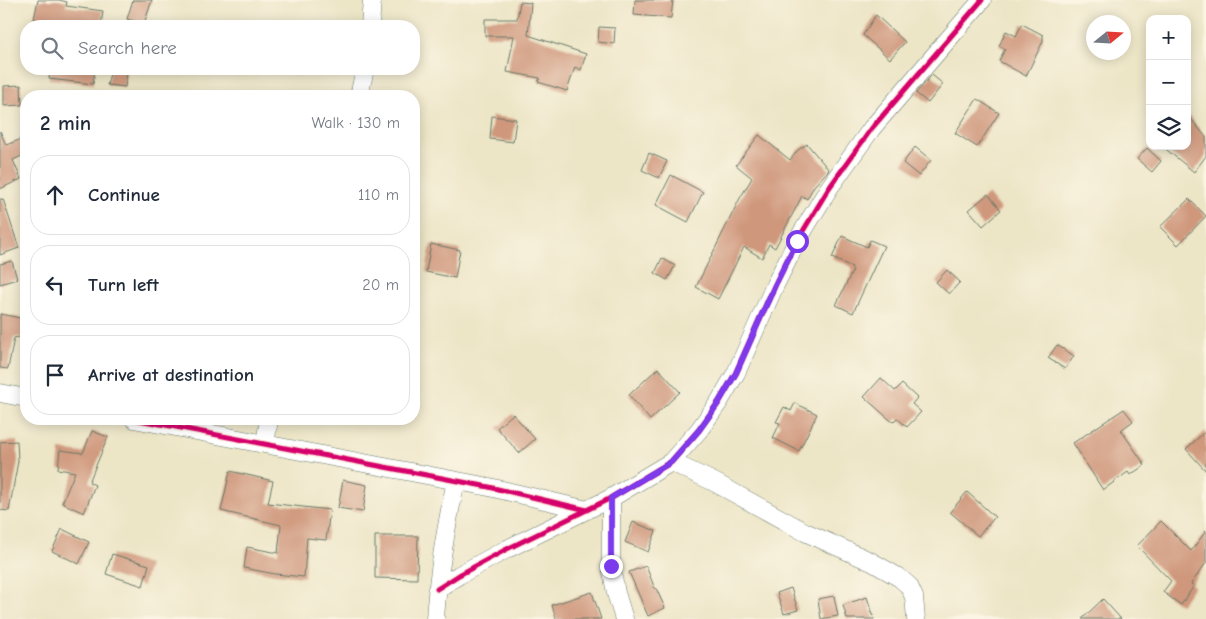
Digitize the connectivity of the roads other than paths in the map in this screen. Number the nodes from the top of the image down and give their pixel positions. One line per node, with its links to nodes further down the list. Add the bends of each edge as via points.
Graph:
1 (372, 0): 3 (street)
2 (982, 0): 11 (street, via 872,128 829,188 797,241 736,373 699,430)
3 (370, 20)
4 (364, 75): 5 (street)
5 (360, 90)
6 (0, 393): 7 (street)
7 (20, 397)
8 (166, 425): 10 (street)
9 (268, 425): 10 (street)
10 (266, 444): 12 (street)
11 (671, 462): 13 (street); 18 (street, via 900,578 914,597)
12 (456, 481): 14 (street); 15 (street)
13 (611, 498): 14 (street); 17 (street, via 611,566)
14 (587, 510): 15 (street, via 507,549)
15 (437, 589): 16 (street)
16 (435, 619)
17 (624, 619)
18 (916, 619)

